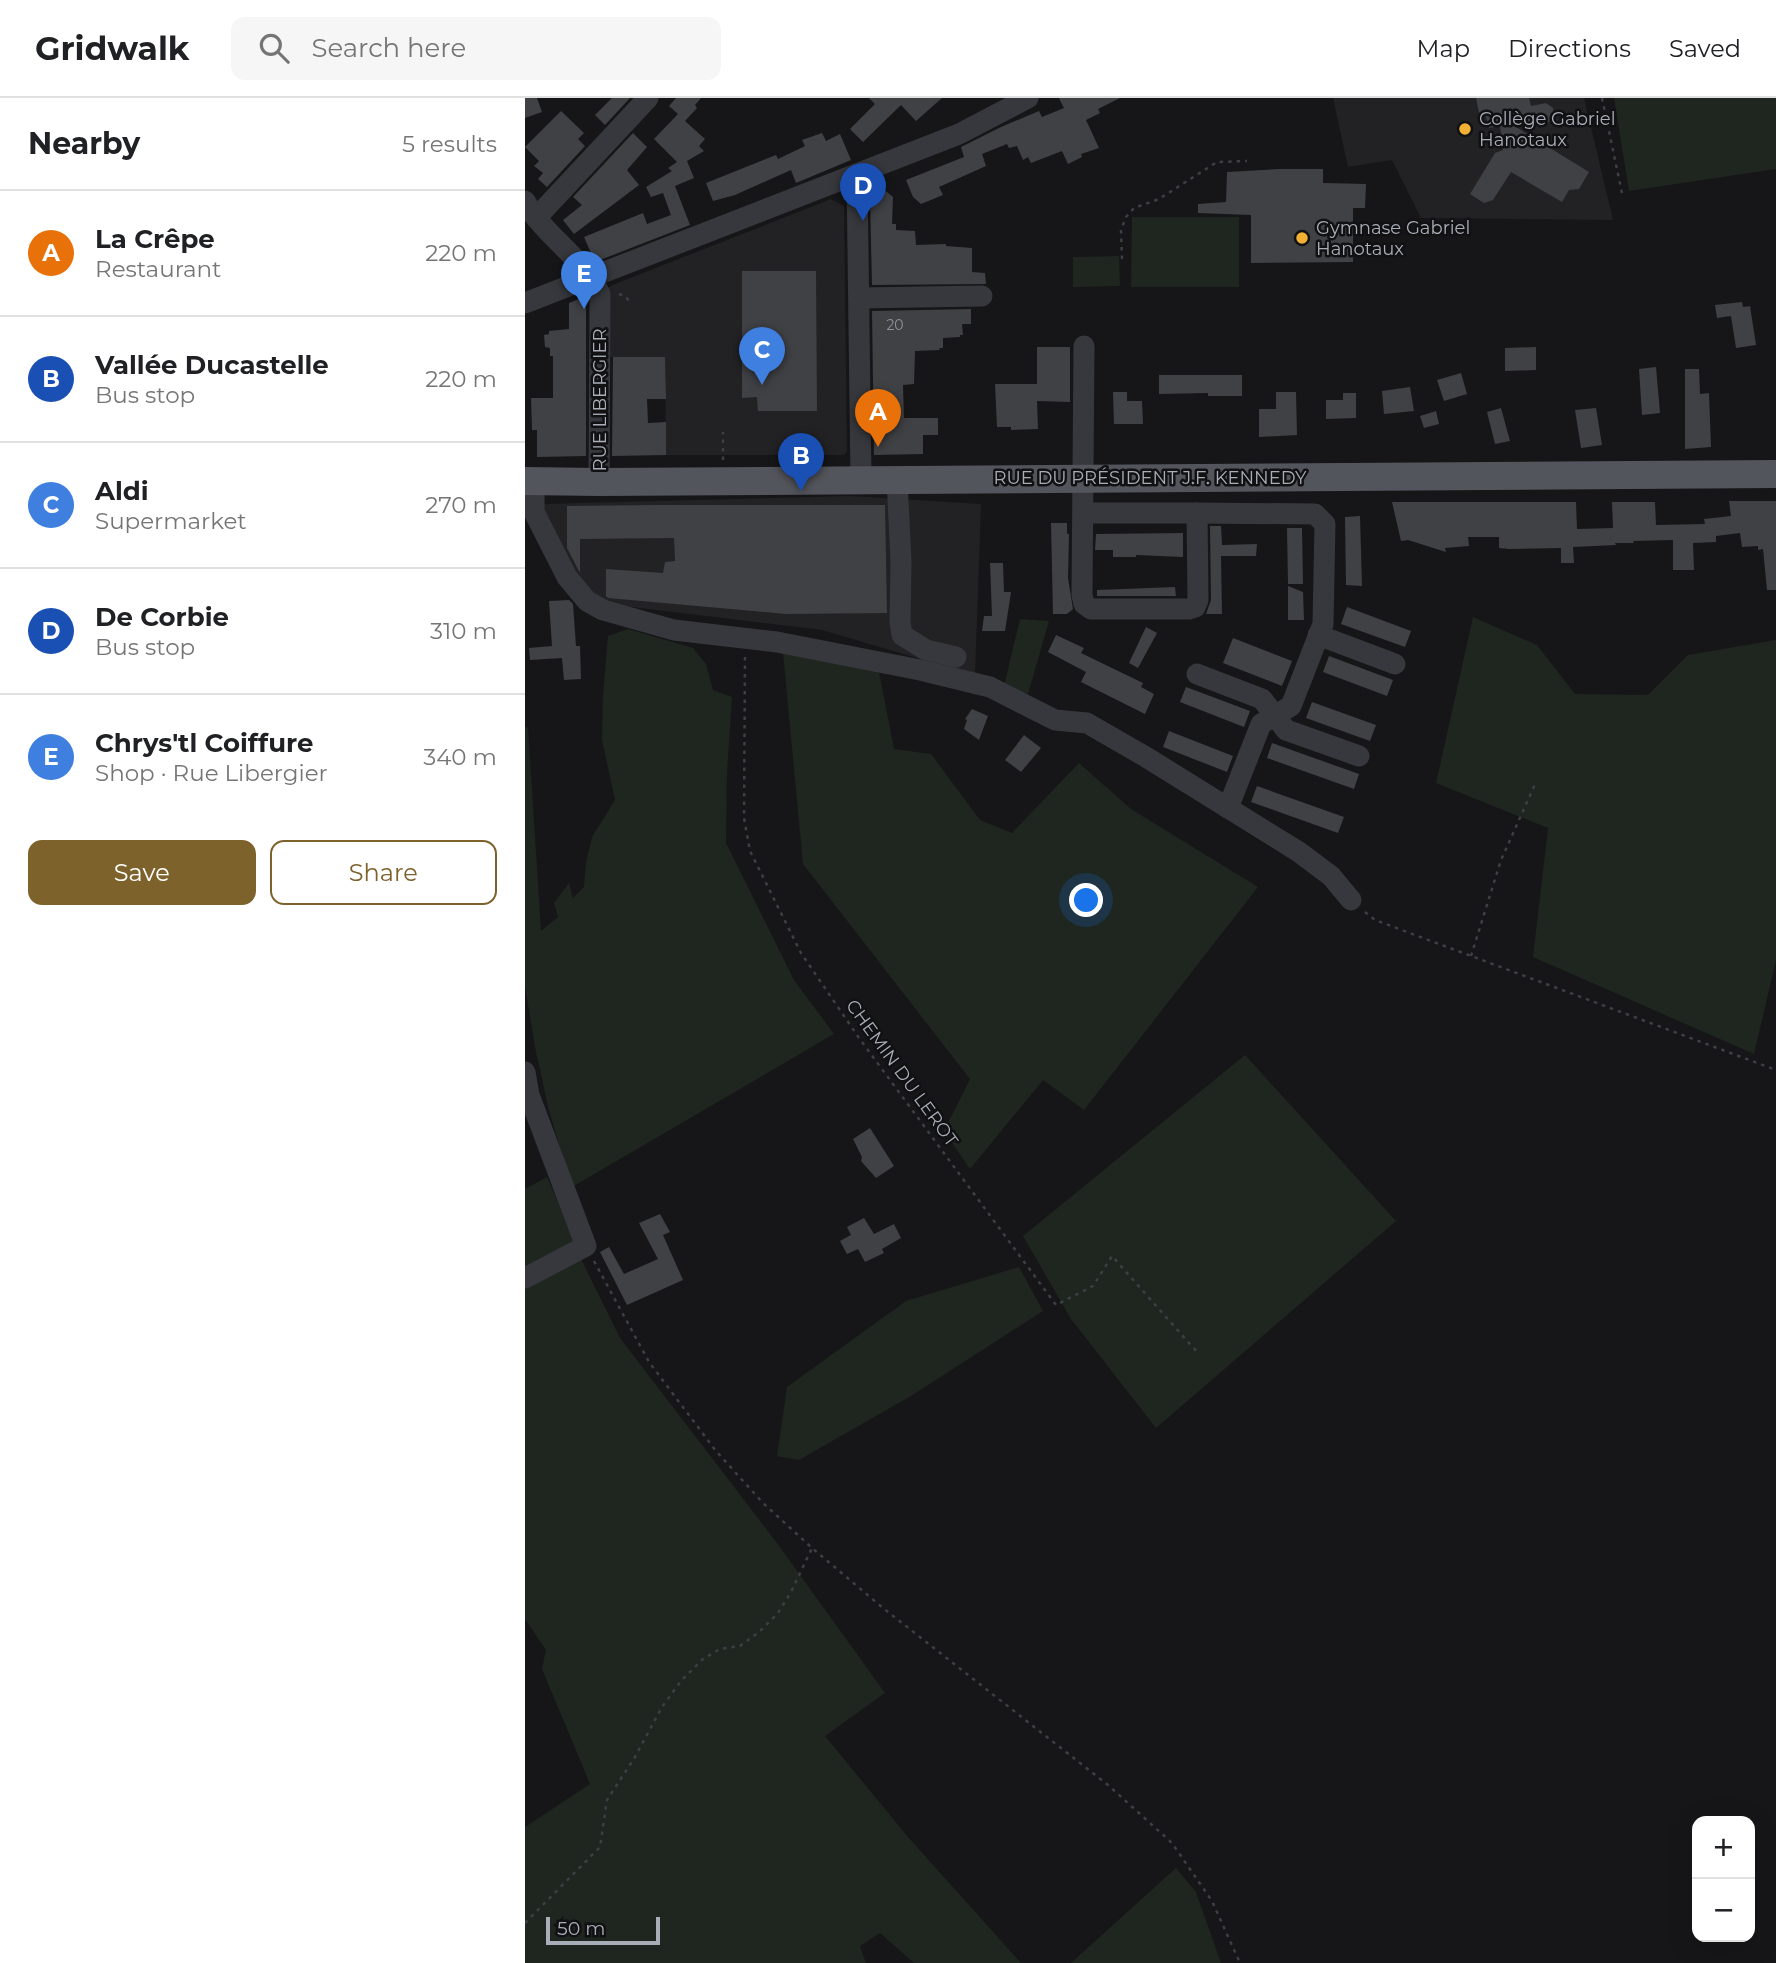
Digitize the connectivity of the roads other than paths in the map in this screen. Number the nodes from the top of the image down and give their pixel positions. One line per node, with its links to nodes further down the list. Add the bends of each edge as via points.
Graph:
1 (648, 98): 4 (street)
2 (1028, 98): 3 (street, via 959,135)
3 (857, 175): 5 (street); 7 (street)
4 (531, 209): 5 (street)
5 (592, 277): 8 (street); 15 (street, RUE LIBERGIER, via 600,294)
6 (982, 296): 7 (street)
7 (859, 298): 13 (street)
8 (525, 303)
9 (1084, 346): 11 (street)
10 (1776, 474): 11 (main road, RUE DU PRÉSIDENT J.F. KENNEDY)
11 (1084, 478): 12 (main road, RUE DU PRÉSIDENT J.F. KENNEDY); 16 (street)
12 (897, 479): 13 (main road, RUE DU PRÉSIDENT J.F. KENNEDY); 19 (street, via 902,635 926,650)
13 (861, 480): 15 (main road, RUE DU PRÉSIDENT J.F. KENNEDY)
14 (529, 481): 15 (main road, RUE DU PRÉSIDENT J.F. KENNEDY); 24 (street, via 534,512 567,578 587,601 603,610 674,630 776,642 991,687 1055,720 1087,723)
15 (599, 482)
16 (1084, 513): 17 (street); 17 (street, via 1082,595 1091,609 1195,607)
17 (1196, 513): 18 (street, via 1315,514 1325,524 1323,624)
18 (1318, 635): 20 (street); 22 (street, via 1291,706)
19 (956, 657)
20 (1395, 663)
21 (1197, 674): 22 (street, via 1262,699)
22 (1276, 715): 23 (street, via 1286,730); 24 (street, via 1261,724)
23 (1359, 756)
24 (1228, 808): 25 (street, via 1331,876)
25 (1351, 900)
26 (525, 1072): 27 (street, via 529,1095 586,1246)
27 (525, 1278)

